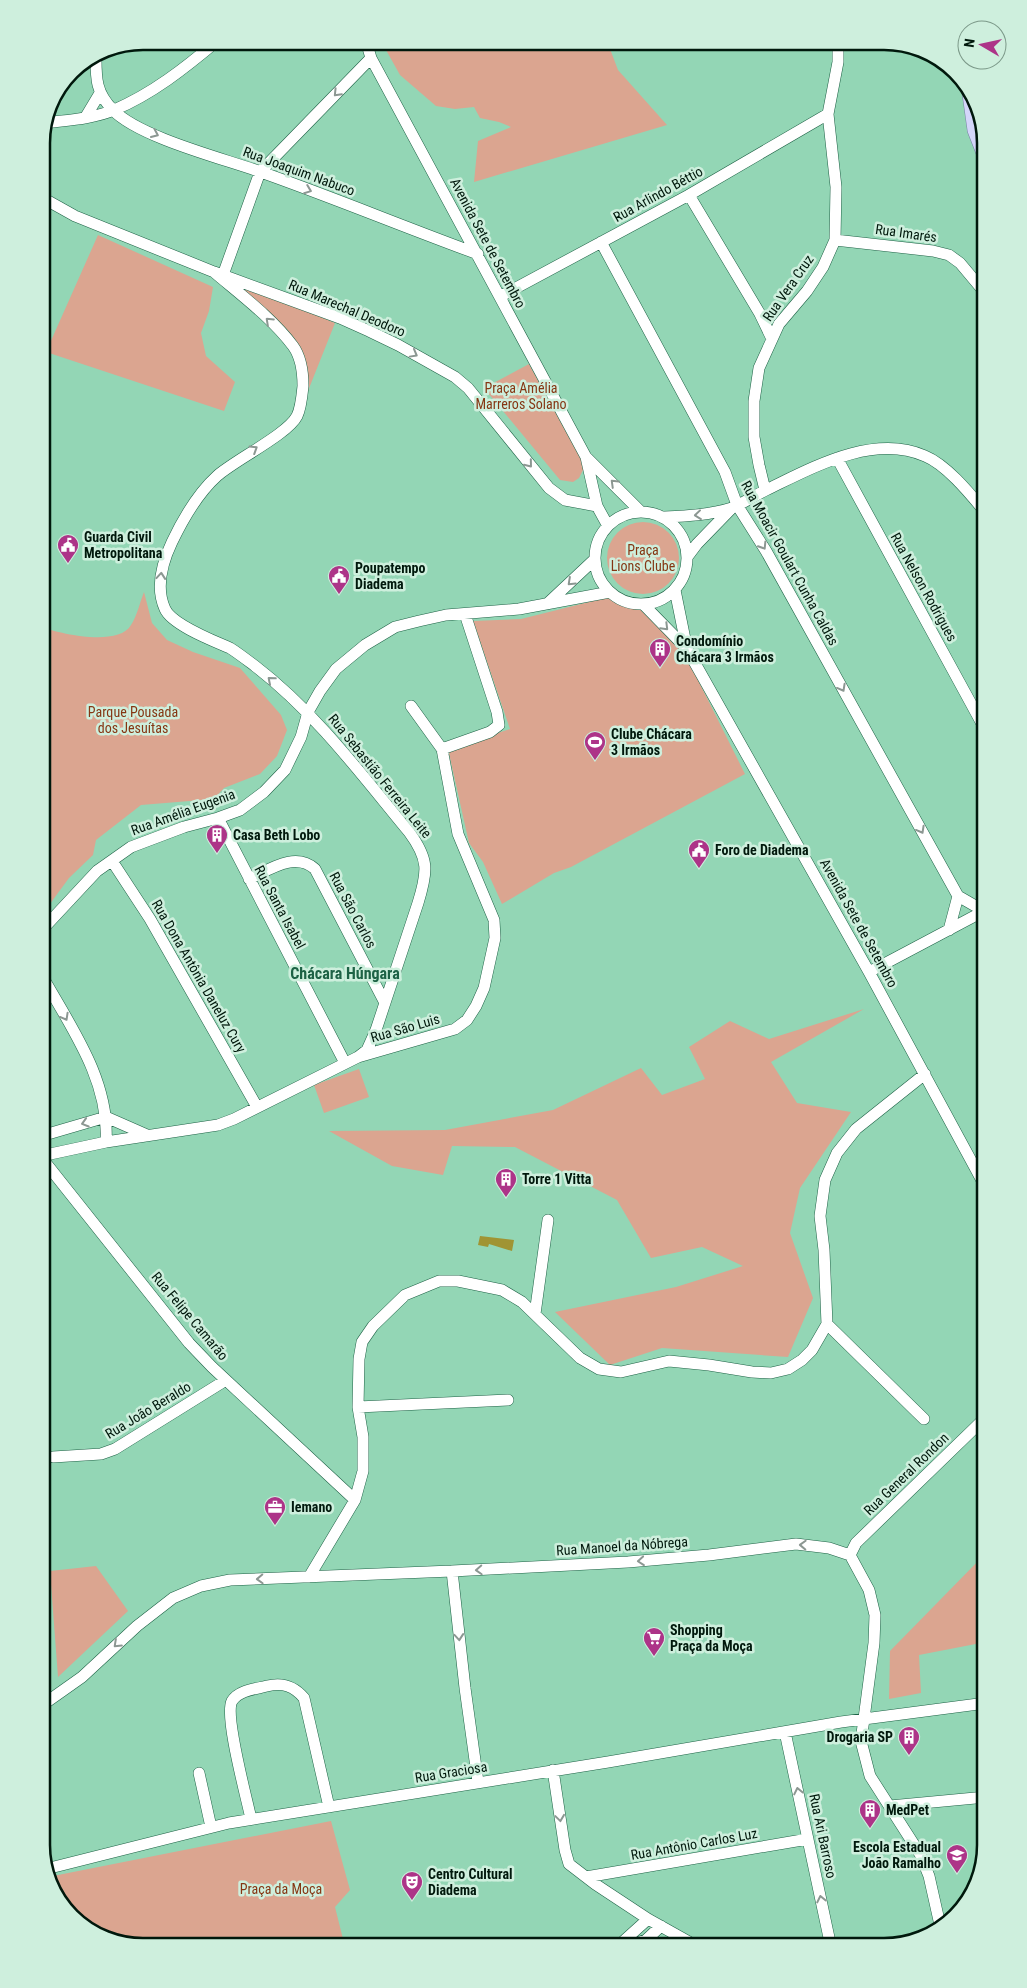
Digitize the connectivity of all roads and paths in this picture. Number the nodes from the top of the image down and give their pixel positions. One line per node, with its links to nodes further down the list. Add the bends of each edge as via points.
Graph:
1 (207, 50): 7 (street, via 182,72)
2 (369, 50): 4 (street, Avenida Sete de Setembro)
3 (838, 50): 8 (street, Rua Vera Cruz)
4 (371, 58): 13 (street, one-way to 13); 18 (street, Avenida Sete de Setembro)
5 (96, 62): 6 (street)
6 (100, 93): 7 (street, Rua Joaquim Nabuco); 10 (street)
7 (113, 110): 10 (street); 13 (street, Rua Joaquim Nabuco, one-way to 13, via 167,140)
8 (828, 114): 14 (street, Rua Arlindo Béttio); 16 (street, Rua Vera Cruz, via 836,187)
9 (973, 116): 12 (main road)
10 (85, 118): 11 (street)
11 (52, 122)
12 (976, 134)
13 (260, 172): 18 (street, Rua Joaquim Nabuco, one-way to 18); 19 (street)
14 (689, 196): 17 (street, Rua Arlindo Béttio); 22 (street)
15 (50, 202): 19 (street, Rua Marechal Deodoro, via 75,216)
16 (835, 240): 20 (street, Rua Imarés, via 949,255); 22 (street, Rua Vera Cruz, via 823,267)
17 (601, 242): 21 (street, Rua Arlindo Béttio); 28 (street, Rua Moacir Goulart Cunha Caldas, via 725,472)
18 (478, 254): 21 (street, Avenida Sete de Setembro)
19 (219, 274): 27 (street, Rua Marechal Deodoro, one-way to 27, via 340,318 455,377 481,401 549,488 565,500); 41 (street, Rua Sebastião Ferreira Leite, one-way to 19, via 232,649 209,640 177,620 166,611 160,592 163,561 190,507 216,477 294,420 301,402 301,366 292,346)
20 (977, 283)
21 (501, 296): 23 (street, Avenida Sete de Setembro)
22 (772, 338): 25 (street, Rua Vera Cruz, via 760,368 754,401 754,437)
23 (586, 457): 27 (street, Avenida Sete de Setembro); 29 (street, Avenida Sete de Setembro, one-way to 23)
24 (837, 458): 25 (street); 26 (street, via 867,449 900,450 925,456 955,478); 42 (street, Rua Nelson Rodrigues)
25 (765, 490): 28 (street)
26 (977, 503)
27 (598, 506): 31 (street, Avenida Sete de Setembro)
28 (735, 506): 30 (street, one-way to 30, via 706,514); 32 (street); 47 (street, Rua Moacir Goulart Cunha Caldas, one-way to 47, via 766,551)
29 (640, 511): 30 (street); 31 (street, via 617,518)
30 (664, 517): 32 (street, via 681,533)
31 (608, 526): 33 (street, via 596,547)
32 (688, 556): 34 (street, via 682,580)
33 (595, 559): 35 (street, via 597,571); 37 (street, one-way to 37)
34 (675, 590): 36 (street, via 655,602); 39 (street, Avenida Sete de Setembro)
35 (610, 592): 36 (street, via 625,601); 37 (street, Rua Amélia Eugenia)
36 (643, 604): 39 (street, Avenida Sete de Setembro, one-way to 39)
37 (546, 605): 38 (street, Rua Amélia Eugenia)
38 (465, 614): 41 (street, Rua Amélia Eugenia, via 395,627 365,644 336,669); 43 (street, via 499,725 496,729)
39 (687, 649): 52 (street, Avenida Sete de Setembro)
40 (411, 706): 43 (street, Rua São Luis)
41 (308, 712): 44 (street, Rua Amélia Eugenia, via 301,737 285,770 240,810); 54 (street, Rua Sebastião Ferreira Leite, via 421,849 425,865 424,882)
42 (977, 715)
43 (442, 749): 55 (street, Rua São Luis, via 458,834 494,920 495,938 484,988 476,1006 455,1029)
44 (218, 818): 45 (street, Rua Amélia Eugenia, via 131,847); 46 (street, Rua Santa Isabel)
45 (112, 860): 50 (street, Rua Amélia Eugenia, via 97,871); 58 (street, Rua Dona Antônia Daneluz Cury, via 150,919)
46 (248, 879): 54 (street, Rua São Carlos, via 288,862 308,863 315,870); 56 (street, Rua Santa Isabel)
47 (958, 896): 48 (street); 51 (street)
48 (977, 907)
49 (977, 915): 51 (street)
50 (50, 921)
51 (949, 930): 52 (street)
52 (869, 972): 57 (street, Avenida Sete de Setembro)
53 (50, 991): 59 (street, one-way to 59, via 94,1072)
54 (385, 1003): 55 (street, Rua Sebastião Ferreira Leite, via 367,1050)
55 (358, 1057): 56 (street, Rua São Luis)
56 (345, 1063): 58 (street, Rua São Luis)
57 (925, 1074): 65 (street, Avenida Sete de Setembro); 68 (street, via 856,1129 837,1153 826,1180 820,1216)
58 (257, 1107): 61 (street, Rua São Luis, via 218,1125)
59 (106, 1117): 60 (street, one-way to 60); 61 (street); 62 (street)
60 (50, 1133)
61 (147, 1135): 62 (street, Rua São Luis)
62 (106, 1142): 63 (street, Rua São Luis)
63 (50, 1154)
64 (50, 1167): 69 (street, Rua Felipe Camarão, via 190,1343)
65 (977, 1171)
66 (548, 1220): 67 (street)
67 (535, 1314): 68 (street, via 580,1358 599,1370 621,1372 669,1361 771,1374 802,1360 812,1350); 71 (street, via 502,1290 474,1283 439,1281 405,1295 372,1326 362,1342)
68 (827, 1324): 72 (street)
69 (226, 1380): 74 (street, Rua João Beraldo, via 115,1449 101,1454); 75 (street, Rua Felipe Camarão)
70 (508, 1400): 71 (street)
71 (358, 1407): 75 (street, via 363,1437 363,1471)
72 (924, 1419)
73 (977, 1426): 76 (street, Rua General Rondon, via 856,1544)
74 (53, 1457)
75 (355, 1500): 78 (street)
76 (850, 1555): 77 (street, Rua Manoel da Nóbrega, one-way to 77, via 829,1548 796,1544 628,1562); 81 (street, via 868,1590 875,1615)
77 (452, 1571): 78 (street, Rua Manoel da Nóbrega); 85 (street, one-way to 85)
78 (309, 1577): 79 (street, Rua Manoel da Nóbrega, one-way to 79, via 230,1580 201,1586 173,1598 82,1677)
79 (50, 1700)
80 (977, 1704): 81 (street, Rua Graciosa)
81 (864, 1720): 82 (street, Rua Graciosa); 87 (street, via 861,1741 870,1776)
82 (785, 1732): 83 (street, Rua Graciosa); 91 (street, Rua Ari Barroso, one-way to 82)
83 (553, 1770): 85 (street, Rua Graciosa); 93 (street, one-way to 93, via 569,1864)
84 (199, 1773): 90 (street)
85 (478, 1782): 88 (street, Rua Graciosa)
86 (977, 1798): 87 (street)
87 (890, 1806): 95 (street, via 923,1861)
88 (329, 1807): 89 (street, Rua Graciosa); 89 (street, via 304,1698 296,1689 272,1685 241,1693 232,1702 230,1712)
89 (252, 1819): 90 (street, Rua Graciosa)
90 (211, 1827): 92 (street, Rua Graciosa)
91 (808, 1839): 93 (street, Rua Antônio Carlos Luz); 100 (street, Rua Ari Barroso, one-way to 91)
92 (53, 1868)
93 (586, 1877): 94 (street)
94 (648, 1918): 96 (street); 97 (street)
95 (939, 1920)
96 (661, 1926): 98 (street); 99 (street)
97 (627, 1938)
98 (648, 1938)
99 (682, 1938)
100 (829, 1938)

